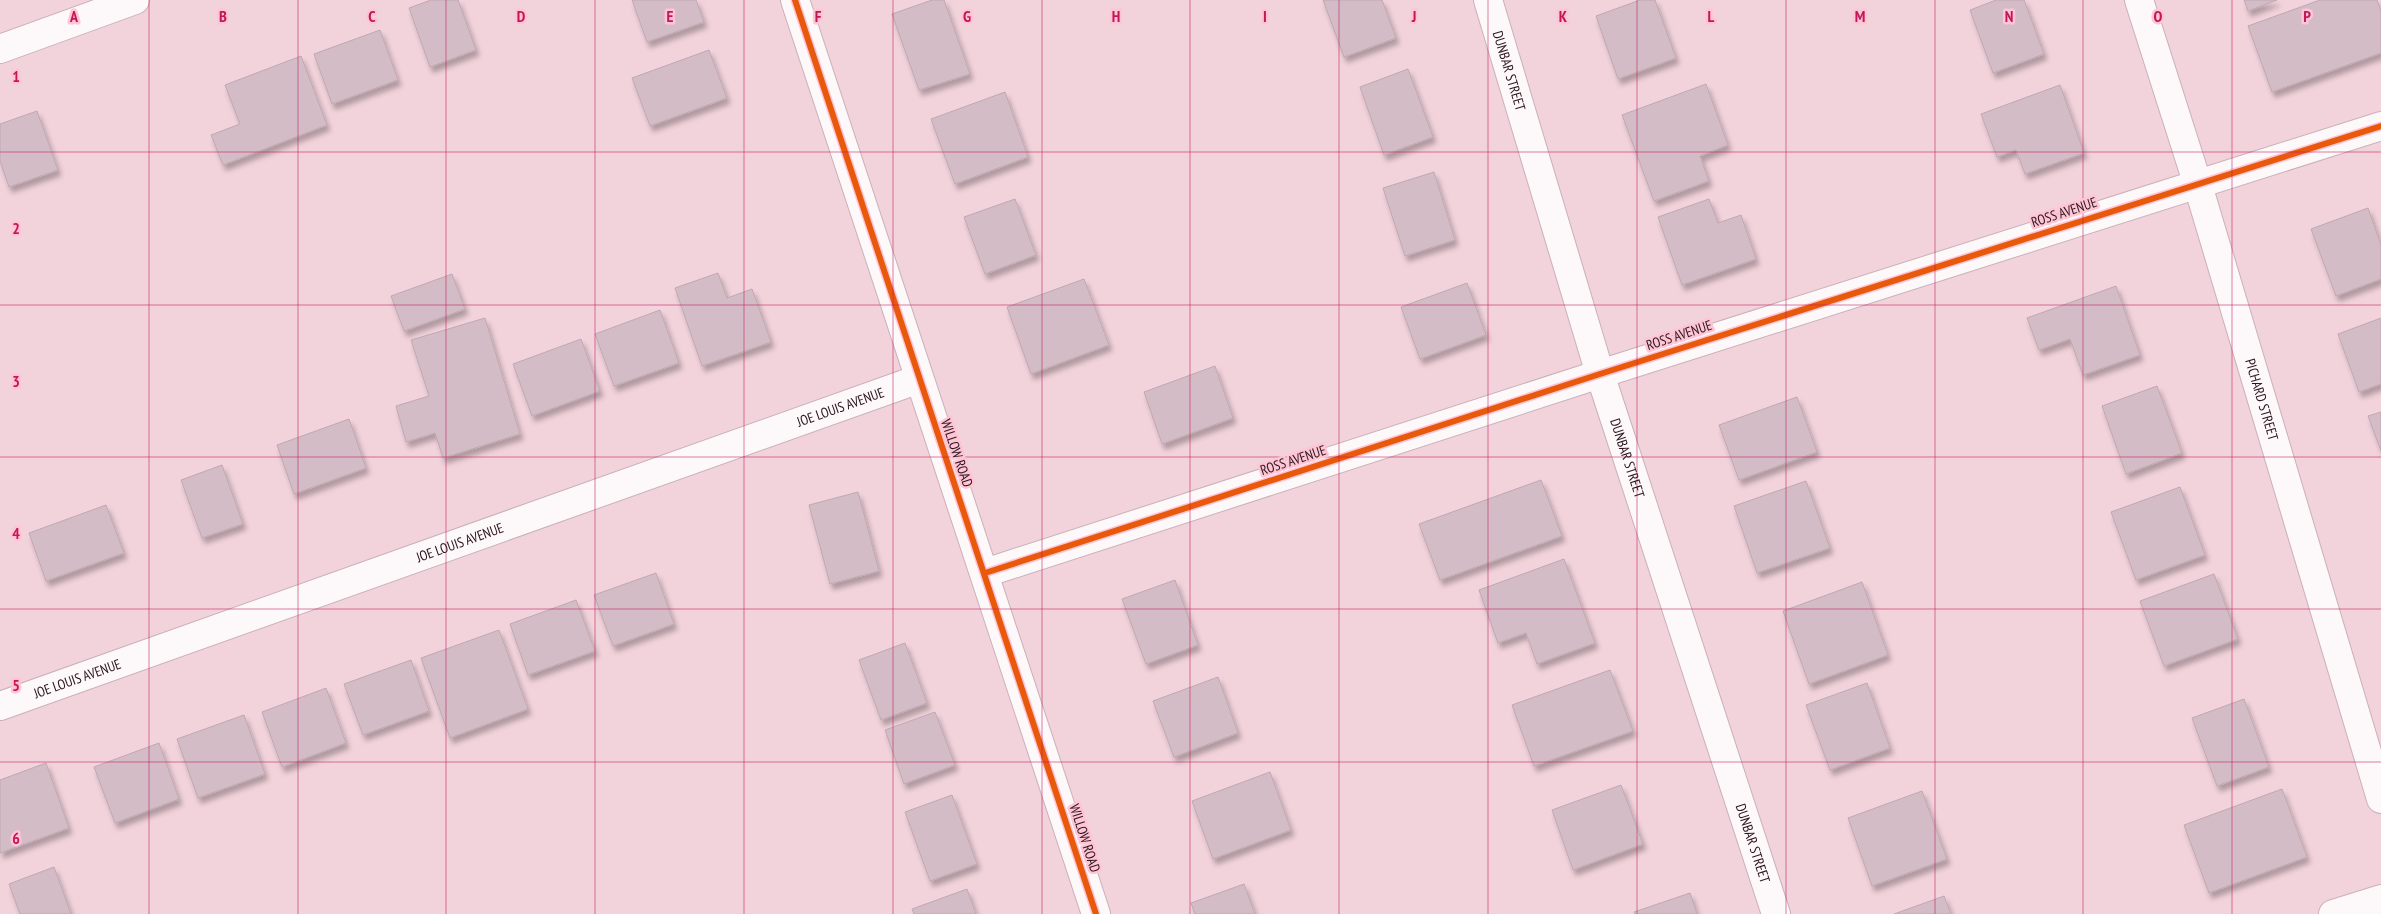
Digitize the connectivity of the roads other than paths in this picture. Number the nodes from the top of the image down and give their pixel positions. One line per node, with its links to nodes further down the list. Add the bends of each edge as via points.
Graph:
1 (136, 0): 5 (street)
2 (795, 0): 9 (street, WILLOW ROAD)
3 (1488, 0): 8 (street, DUNBAR STREET)
4 (2139, 0): 7 (street, PICHARD STREET)
5 (0, 49)
6 (2381, 126): 7 (street, ROSS AVENUE)
7 (2197, 182): 8 (street, ROSS AVENUE); 12 (street, PICHARD STREET)
8 (1600, 374): 10 (street, ROSS AVENUE); 15 (street, DUNBAR STREET)
9 (919, 379): 10 (street, WILLOW ROAD); 11 (street, JOE LOUIS AVENUE)
10 (985, 573): 14 (street, WILLOW ROAD)
11 (0, 706)
12 (2381, 799)
13 (2381, 899): 16 (street)
14 (1096, 914)
15 (1776, 914)
16 (2333, 914)

